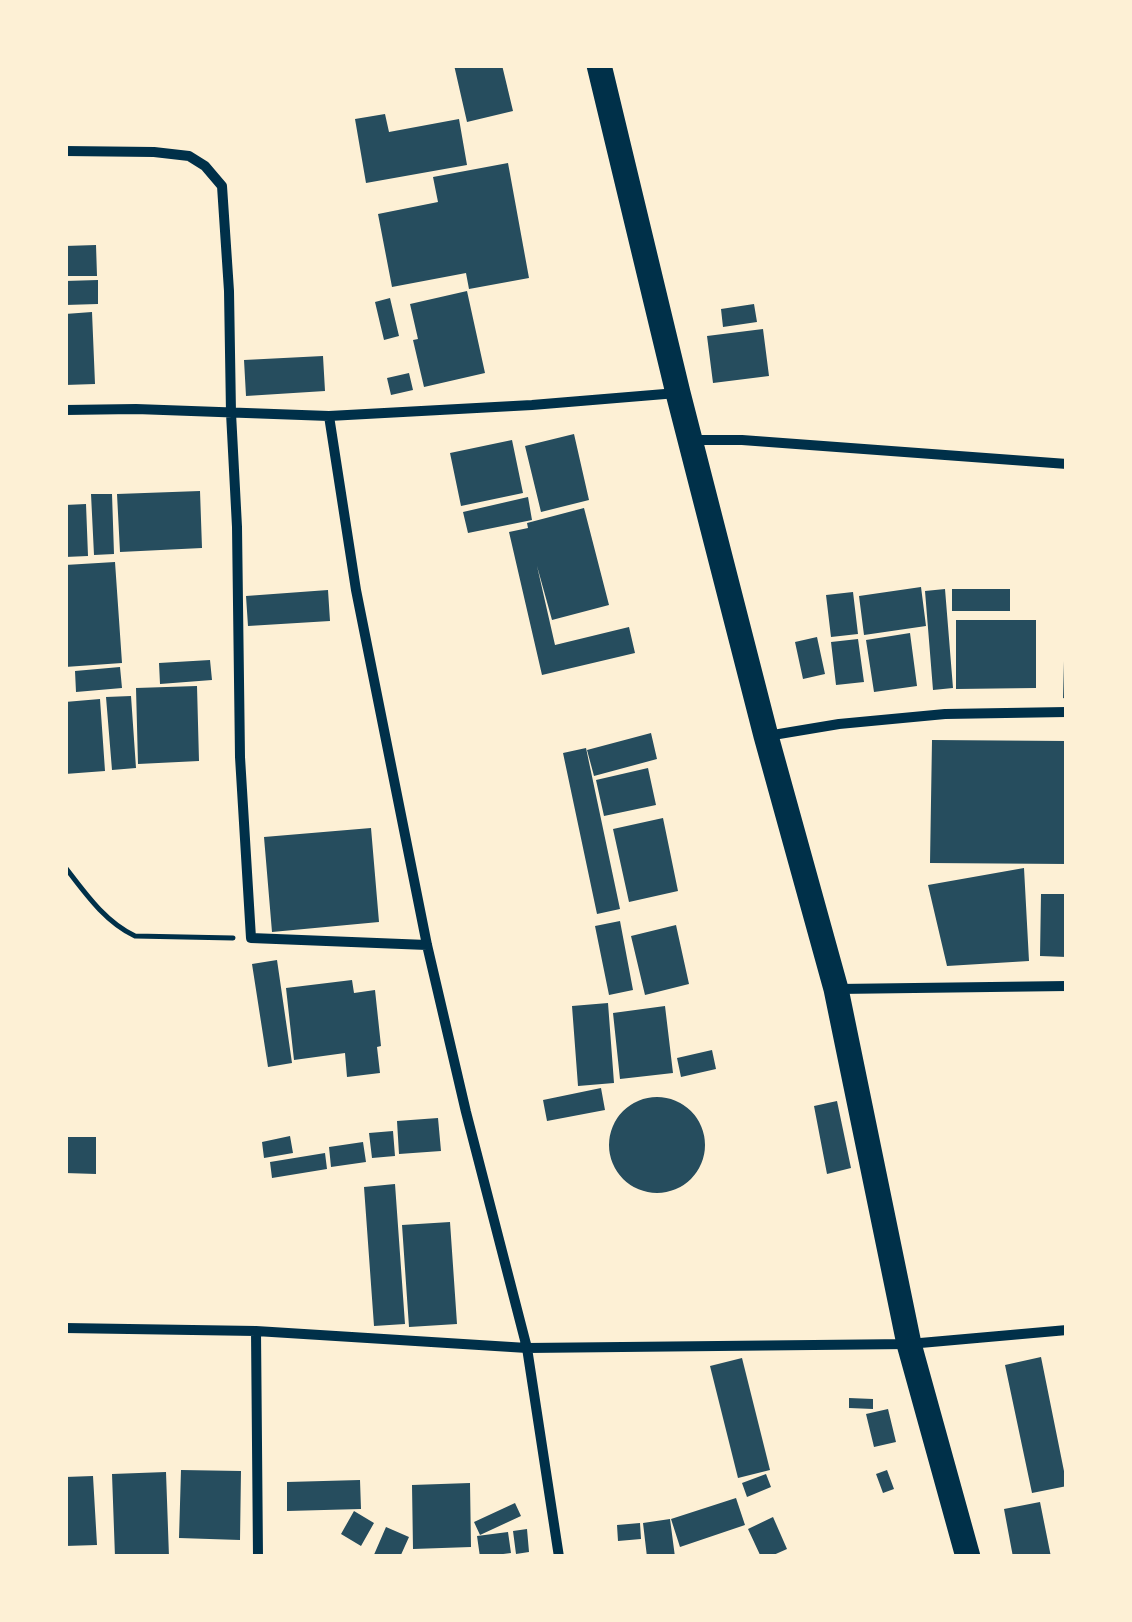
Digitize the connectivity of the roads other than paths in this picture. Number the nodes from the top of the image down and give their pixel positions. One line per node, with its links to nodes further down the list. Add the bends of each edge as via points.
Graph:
1 (599, 65): 3 (highway)
2 (65, 152): 5 (street, via 189,156 222,186)
3 (678, 393): 6 (street); 7 (highway)
4 (65, 410): 5 (street)
5 (232, 413): 6 (street); 11 (street, via 240,758 252,938)
6 (329, 416): 11 (street, via 356,590)
7 (690, 440): 8 (street); 10 (highway)
8 (1067, 464)
9 (1067, 712): 10 (street, via 944,714)
10 (766, 736): 13 (highway)
11 (427, 945): 18 (street)
12 (1067, 986): 13 (street)
13 (836, 989): 17 (highway)
14 (65, 1328): 16 (street)
15 (1067, 1330): 17 (street)
16 (256, 1331): 18 (street); 19 (street)
17 (909, 1344): 18 (street); 21 (highway)
18 (527, 1348): 20 (street)
19 (258, 1557)
20 (559, 1557)
21 (968, 1557)

